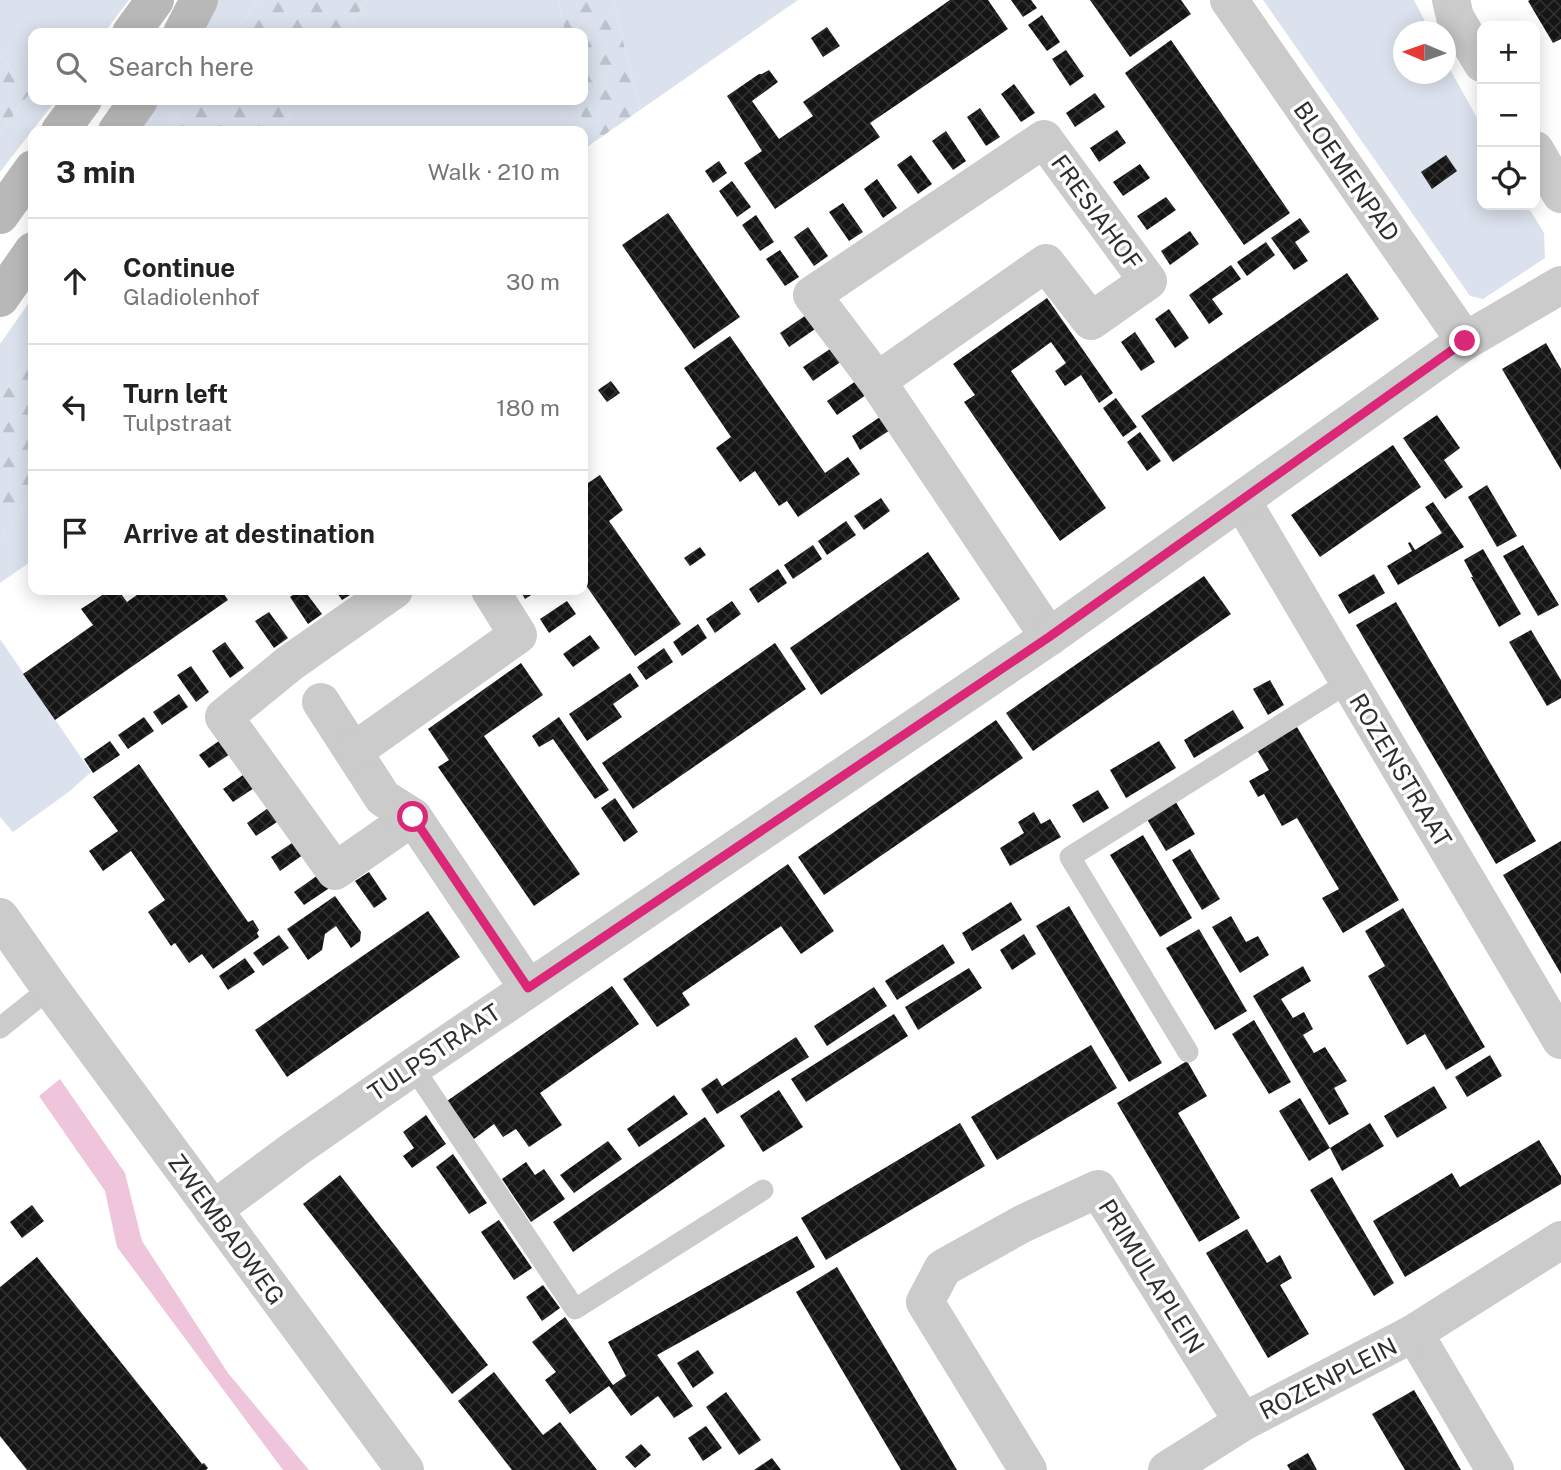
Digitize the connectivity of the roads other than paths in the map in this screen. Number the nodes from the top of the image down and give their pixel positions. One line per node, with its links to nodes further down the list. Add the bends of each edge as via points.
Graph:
1 (155, 0): 5 (main road)
2 (199, 0): 6 (main road)
3 (1229, 0): 19 (street, BLOEMENPAD)
4 (1453, 9): 7 (street)
5 (135, 28)
6 (185, 28)
7 (1477, 54)
8 (79, 105): 10 (main road)
9 (135, 105): 11 (main road)
10 (64, 126)
11 (121, 126)
12 (1540, 158): 14 (street)
13 (28, 176): 15 (main road)
14 (1561, 194)
15 (0, 215)
16 (28, 258): 18 (main road)
17 (1561, 285): 19 (street, TULPSTRAAT)
18 (0, 298)
19 (1465, 341): 21 (street, TULPSTRAAT)
20 (877, 381): 20 (street, FRESIAHOF, via 812,295 1044,139 1148,281 1091,321 1046,263); 24 (street, FRESIAHOF)
21 (1242, 501): 24 (street, TULPSTRAAT); 25 (street, ROZENSTRAAT)
22 (387, 595): 28 (street, via 289,663 224,717 335,871)
23 (493, 595): 27 (street, via 519,635)
24 (1049, 637): 31 (street, TULPSTRAAT)
25 (1349, 682): 33 (street, ROZENSTRAAT); 34 (lane, via 1070,857)
26 (321, 702): 27 (street)
27 (354, 751): 28 (street, via 383,798)
28 (413, 817): 31 (street)
29 (0, 917): 30 (street, ZWEMBADWEG)
30 (50, 988): 32 (lane); 37 (street, ZWEMBADWEG)
31 (528, 988): 35 (street, TULPSTRAAT)
32 (0, 1028)
33 (1561, 1040)
34 (1188, 1052)
35 (413, 1067): 36 (lane, via 575,1309); 37 (street, TULPSTRAAT)
36 (763, 1191)
37 (214, 1210): 41 (street, ZWEMBADWEG)
38 (1561, 1240): 39 (street, ROZENPLEIN)
39 (1413, 1333): 40 (street, ROZENPLEIN); 44 (street, ROZENPLEIN)
40 (1243, 1422): 42 (street, PRIMULAPLEIN, via 1098,1189 943,1268 925,1303); 43 (street)
41 (405, 1470)
42 (1028, 1470)
43 (1167, 1470)
44 (1495, 1470)

